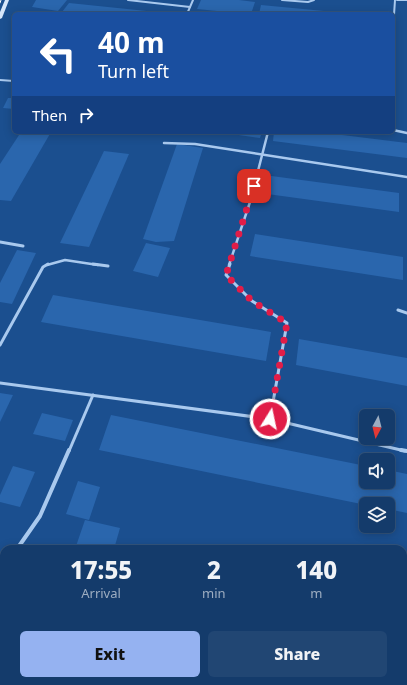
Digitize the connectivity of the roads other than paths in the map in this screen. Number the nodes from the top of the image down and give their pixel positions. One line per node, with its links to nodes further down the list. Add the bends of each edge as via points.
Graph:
1 (7, 0): 12 (main road)
2 (128, 0): 9 (lane)
3 (193, 0): 9 (lane)
4 (282, 0): 5 (lane)
5 (314, 0)
6 (396, 0): 7 (lane); 11 (lane)
7 (407, 0): 8 (lane)
8 (407, 5)
9 (190, 7): 10 (lane)
10 (187, 12)
11 (395, 12)
12 (0, 18)
13 (0, 80): 14 (lane)
14 (12, 81)
15 (395, 130): 16 (lane)
16 (407, 133)
17 (268, 134): 19 (lane)
18 (164, 143): 19 (lane, via 195,144)
19 (262, 156): 20 (lane); 29 (lane, via 226,275 252,301 287,323)
20 (407, 177)
21 (0, 242): 22 (street)
22 (23, 246)
23 (108, 266): 26 (lane, via 58,259 50,261 43,267)
24 (398, 310): 25 (lane)
25 (407, 313)
26 (0, 345)
27 (0, 383): 28 (lane)
28 (93, 395): 29 (lane); 31 (lane, via 40,516)
29 (270, 419): 30 (lane)
30 (407, 451)
31 (20, 545)

